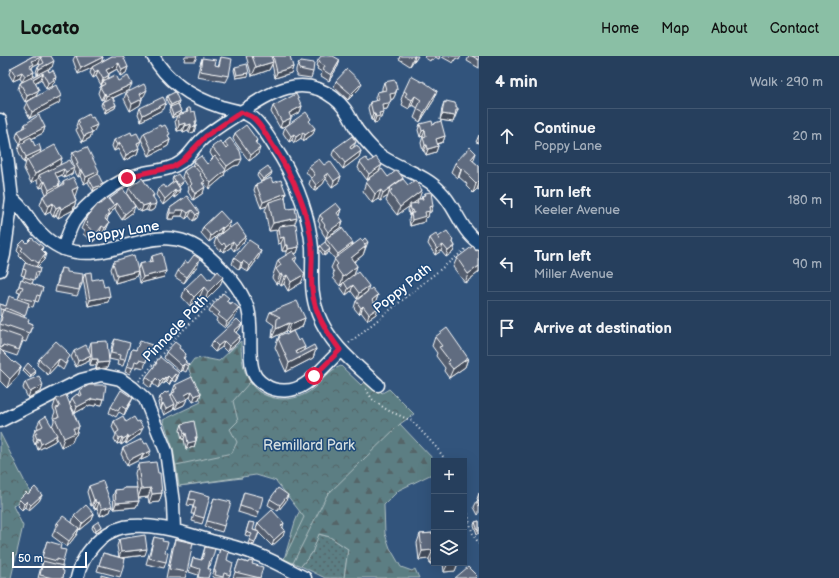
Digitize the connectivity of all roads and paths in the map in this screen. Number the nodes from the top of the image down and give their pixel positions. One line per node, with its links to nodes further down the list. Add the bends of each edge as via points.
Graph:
1 (153, 56): 2 (street, via 181,88 199,98)
2 (241, 112): 5 (street, via 281,89 312,87 326,93 342,105 357,129 377,153 431,182); 6 (street, via 206,136 173,167 127,178 90,204 73,224); 9 (street, via 259,123 281,157 300,195 312,248 311,280 314,304 323,325)
3 (0, 120): 4 (street)
4 (12, 198): 6 (street, Poppy Lane, via 41,233); 7 (street)
5 (478, 242): 9 (path, Poppy Path)
6 (63, 248): 8 (street, Poppy Lane, via 80,253 159,238 183,240 205,254)
7 (0, 270)
8 (233, 282): 9 (street, Poppy Lane, via 248,310 252,366 256,379 269,388 292,390 305,385); 12 (path, Pinnacle Path, via 179,334)
9 (340, 350): 11 (street)
10 (362, 384): 14 (path, via 372,398 387,410 412,421)
11 (378, 385)
12 (133, 388): 13 (street, via 120,379 101,375 80,380); 16 (street, via 145,399 166,450 174,503)
13 (0, 421)
14 (444, 458)
15 (467, 511): 17 (path, via 472,532)
16 (174, 530): 18 (street, via 143,525 124,527 105,534 85,558); 19 (street, via 251,552)
17 (479, 544)
18 (77, 578)
19 (305, 578)

